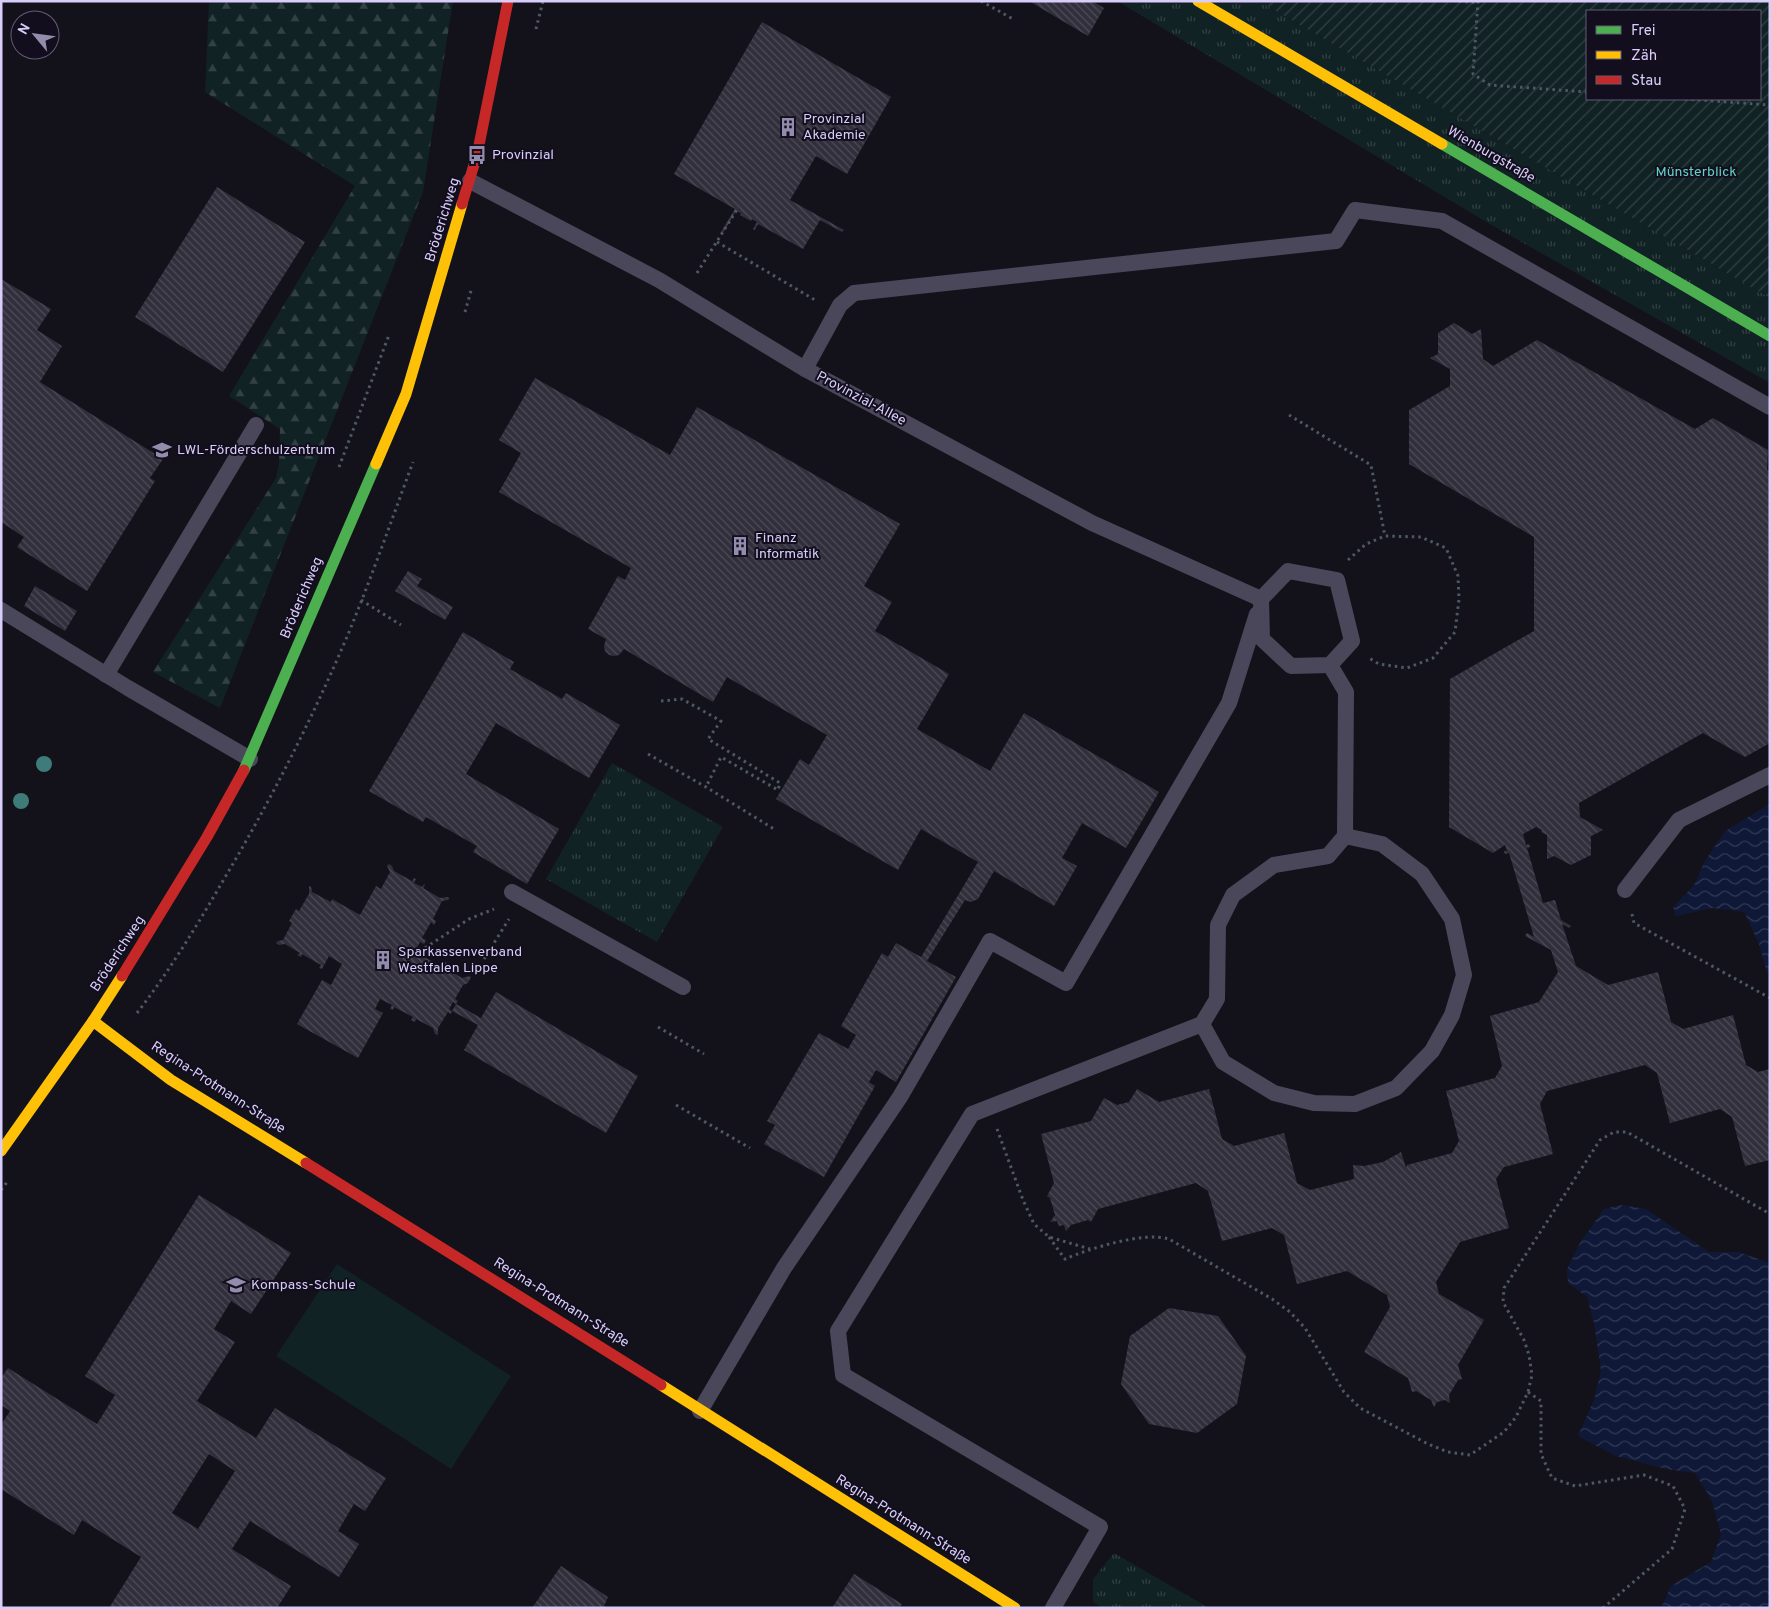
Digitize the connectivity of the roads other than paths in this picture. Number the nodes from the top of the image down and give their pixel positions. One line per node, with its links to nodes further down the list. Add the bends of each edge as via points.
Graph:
1 (508, 1): 3 (street, Bröderichweg)
2 (1198, 1): 4 (street, Wienburgstraße)
3 (470, 181): 5 (lane, Provinzial-Allee, via 659,280); 12 (street, Bröderichweg, via 406,394)
4 (1770, 336)
5 (805, 369): 6 (lane, via 840,305 854,293 1336,241 1355,210 1442,221); 8 (lane, Provinzial-Allee, via 1092,523)
6 (1770, 407)
7 (256, 425): 11 (lane)
8 (1261, 600): 10 (lane, via 1262,639 1291,666); 10 (lane, via 1288,571 1337,580 1352,641); 21 (lane, via 1229,703 1066,983 990,941 900,1097 784,1268)
9 (1, 610): 11 (lane)
10 (1330, 664): 14 (lane, via 1346,692)
11 (106, 675): 12 (lane)
12 (250, 759): 18 (street, Bröderichweg, via 207,837)
13 (1770, 775): 15 (lane, via 1679,820)
14 (1345, 836): 19 (lane, via 1328,856 1274,865 1233,894 1218,925 1217,999); 19 (lane, via 1382,844 1422,874 1452,918 1464,974 1452,1015 1432,1051 1396,1088 1355,1104 1314,1103 1274,1093 1223,1062)
15 (1625, 890)
16 (517, 894): 17 (lane)
17 (682, 987)
18 (93, 1021): 20 (street, Bröderichweg); 21 (street, Regina-Protmann-Straße, via 171,1080 375,1204)
19 (1202, 1024): 23 (lane, via 972,1114 838,1331 843,1375 1100,1527)
20 (1, 1151)
21 (700, 1411): 22 (street, Regina-Protmann-Straße)
22 (1015, 1608)
23 (1053, 1608)

